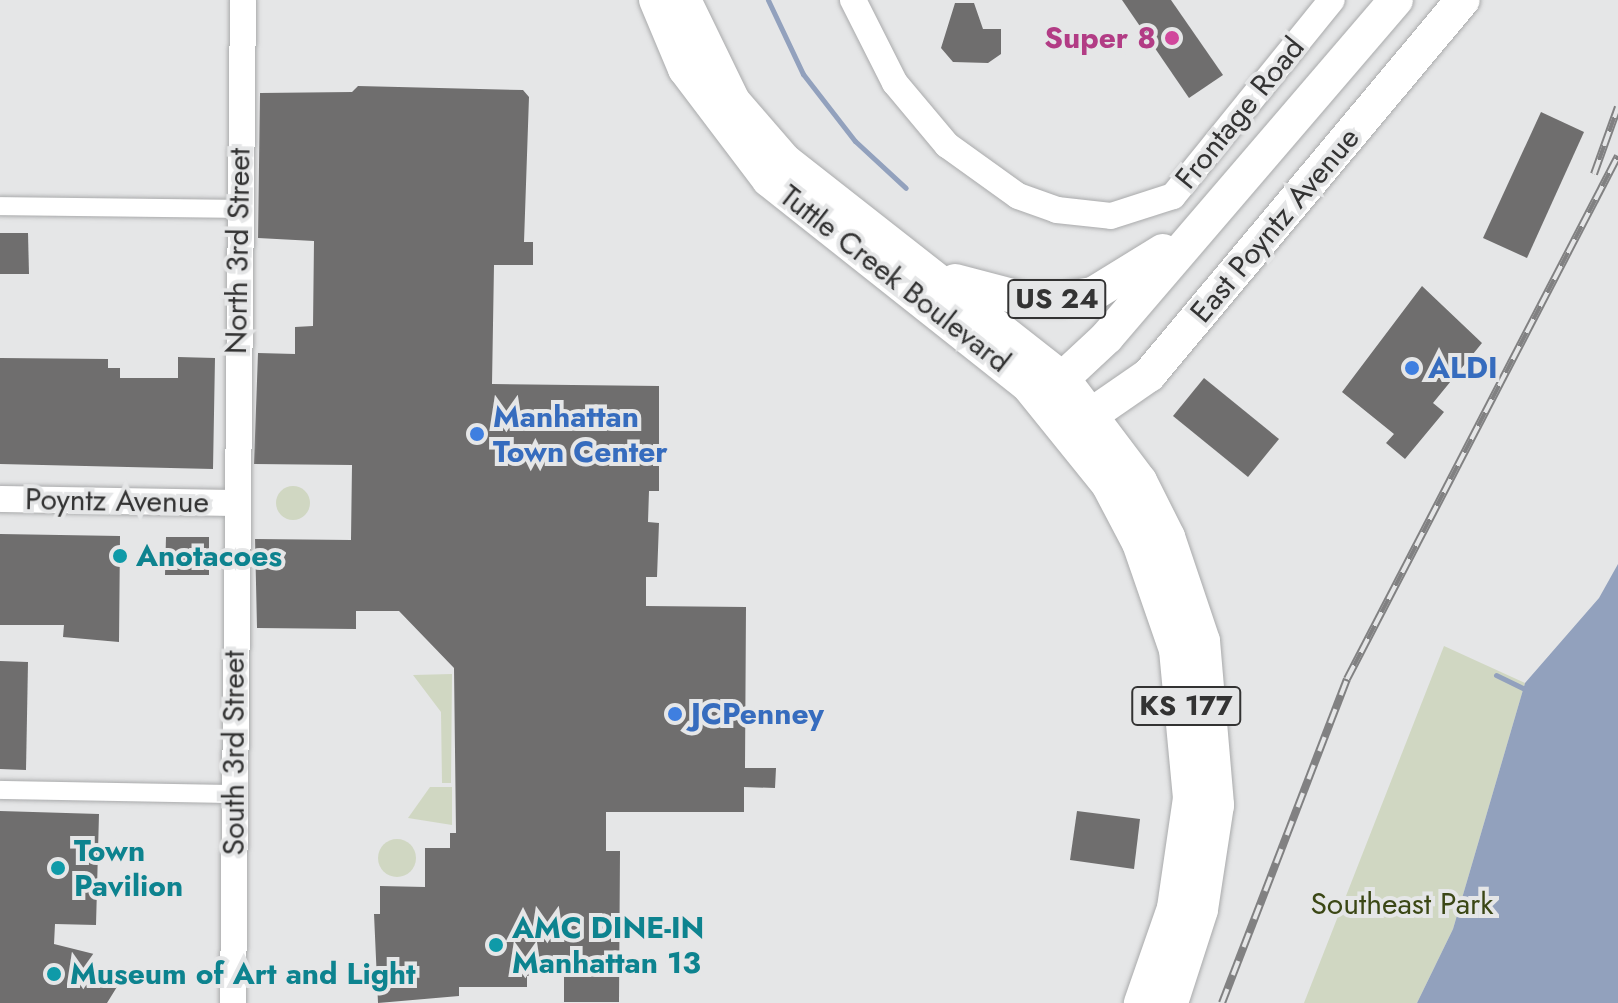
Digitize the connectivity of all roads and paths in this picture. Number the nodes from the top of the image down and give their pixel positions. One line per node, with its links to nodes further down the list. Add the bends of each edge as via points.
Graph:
1 (243, 0): 9 (street, North 3rd Street)
2 (656, 0): 13 (highway, Tuttle Creek Boulevard / US 24, via 685,69 769,180)
3 (684, 0): 11 (highway, Tuttle Creek Boulevard / US 24, via 733,101 785,161)
4 (853, 0): 5 (street, Frontage Road, via 895,83 947,145 1018,196 1057,210 1111,216 1173,196)
5 (1332, 0)
6 (1396, 0): 10 (highway, East Poyntz Avenue / US 24)
7 (1463, 0): 12 (highway, East Poyntz Avenue)
8 (0, 206): 9 (street)
9 (239, 209): 17 (street, North 3rd Street)
10 (1194, 232): 11 (highway, US 24, via 1137,272 1093,294 1061,299 987,292); 13 (highway, East Poyntz Avenue / US 24)
11 (910, 260): 13 (highway, Tuttle Creek Boulevard)
12 (1149, 375): 14 (highway, East Poyntz Avenue); 15 (highway, via 1131,426)
13 (1052, 389): 14 (highway, Tuttle Creek Boulevard / US 24)
14 (1082, 423): 15 (highway, KS 177); 21 (highway, KS 177, via 1165,610 1185,697 1186,846)
15 (1140, 481): 22 (highway, KS 177, via 1187,584 1213,705 1211,861)
16 (0, 499): 17 (street, Poyntz Avenue)
17 (234, 503): 19 (street, South 3rd Street)
18 (0, 790): 19 (street)
19 (235, 794): 20 (street, South 3rd Street)
20 (233, 1003)
21 (1141, 1003)
22 (1171, 1003)

